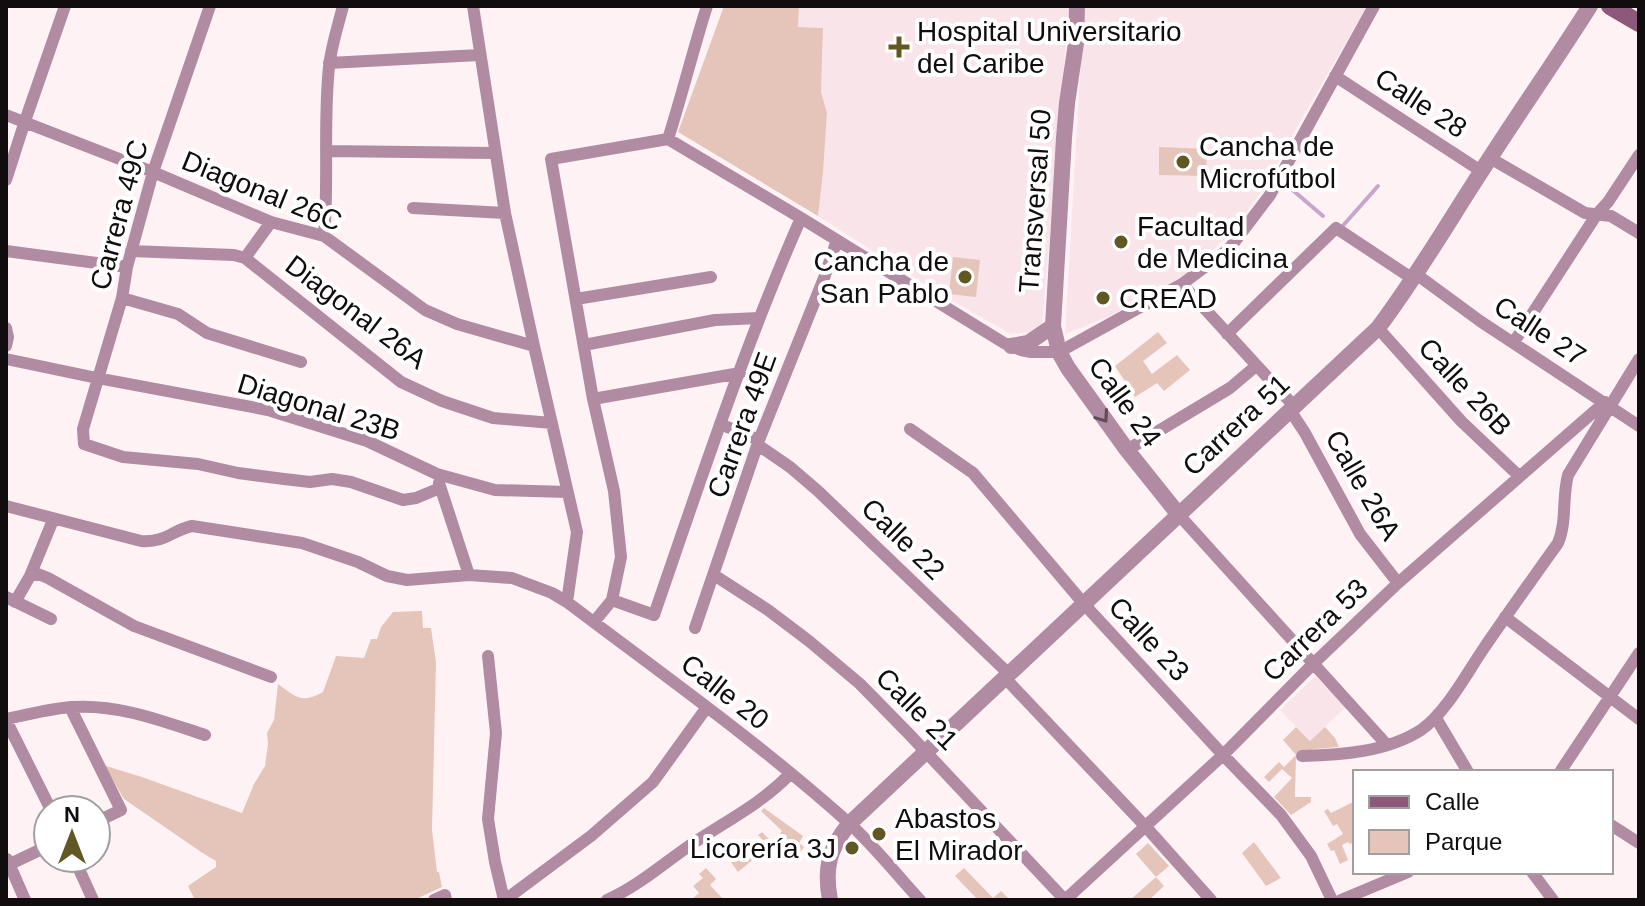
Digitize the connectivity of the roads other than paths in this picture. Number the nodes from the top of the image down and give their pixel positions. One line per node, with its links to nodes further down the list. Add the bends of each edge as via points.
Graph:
1 (65, 6): 15 (street)
2 (210, 6): 21 (street, Carrera 49C)
3 (343, 6): 12 (street)
4 (473, 6): 11 (street)
5 (707, 6): 16 (street)
6 (1077, 6): 41 (street, Transversal 50)
7 (1374, 6): 13 (street)
8 (1590, 6): 20 (street, Carrera 51)
9 (1610, 6): 10 (main road)
10 (1634, 15)
11 (479, 55): 12 (street); 18 (street)
12 (329, 63): 17 (street)
13 (1335, 76): 20 (street, Calle 28); 37 (street, via 1250,223 1229,249)
14 (6, 115): 15 (street, Diagonal 26C)
15 (25, 121): 21 (street, Diagonal 26C); 22 (street)
16 (668, 139): 26 (street, Calle 24); 39 (street, via 551,159)
17 (327, 151): 18 (street); 29 (street)
18 (494, 153): 24 (street)
19 (1639, 155): 25 (street)
20 (1486, 164): 25 (street, Calle 28, via 1585,213); 36 (street, Carrera 51)
21 (153, 172): 27 (street, Diagonal 26C); 32 (street, Carrera 49C)
22 (6, 180)
23 (413, 208): 24 (street)
24 (505, 213): 48 (street)
25 (1597, 214): 28 (street, Calle 28); 45 (street)
26 (801, 218): 30 (street, Calle 24); 40 (street)
27 (271, 222): 29 (street, Diagonal 26C); 33 (street)
28 (1639, 233)
29 (324, 236): 48 (street, Diagonal 26C, via 425,310)
30 (837, 240): 49 (street, Calle 24); 64 (street, Carrera 49E)
31 (6, 251): 34 (street)
32 (131, 251): 33 (street, Diagonal 26A); 34 (street, Carrera 49C)
33 (245, 258): 60 (street, Diagonal 26A, via 401,382 493,418)
34 (127, 267): 38 (street, Carrera 49C)
35 (711, 277): 39 (street)
36 (1414, 277): 43 (street, Carrera 51); 44 (street, Calle 27, via 1336,228); 45 (street, Calle 27)
37 (1182, 284): 44 (street, Calle 26A); 50 (street)
38 (122, 298): 53 (street, via 178,314 207,333); 56 (street, Carrera 49C)
39 (576, 299): 46 (street)
40 (759, 318): 46 (street, via 715,320); 55 (street)
41 (1053, 326): 49 (street, via 1028,343); 50 (street, Transversal 50)
42 (6, 328): 47 (street)
43 (1378, 328): 59 (street, Carrera 51); 67 (street, Calle 26B, via 1461,421)
44 (1227, 334): 54 (street, Calle 26A)
45 (1514, 342): 58 (street, Calle 27)
46 (584, 345): 57 (street)
47 (6, 346)
48 (534, 346): 60 (street)
49 (1011, 346): 50 (street, Calle 24)
50 (1059, 352): 65 (street, Calle 24, one-way to 65)
51 (6, 359): 56 (street, Diagonal 23B)
52 (1639, 359): 58 (street, Carrera 53)
53 (301, 362)
54 (1256, 366): 59 (street, Calle 26A); 65 (street, via 1230,388)
55 (740, 373): 57 (street); 61 (street)
56 (97, 378): 66 (street, Diagonal 23B, via 268,410 367,441); 68 (street, Carrera 49C, via 82,438 84,444 123,457 310,482 332,479 403,500)
57 (593, 399): 78 (street, via 614,491 621,557)
58 (1608, 404): 62 (street, Calle 27); 67 (street, Carrera 53); 81 (street, Carrera 53, via 1568,475 1558,543)
59 (1292, 408): 71 (street, Carrera 51); 76 (street, Calle 26A, via 1360,534)
60 (552, 423): 69 (street)
61 (720, 424): 64 (street, Calle 22); 78 (street, via 654,615)
62 (1639, 426)
63 (910, 429): 80 (street, Calle 23, via 973,473)
64 (758, 443): 74 (street, Carrera 49E); 88 (street, Calle 22, via 818,491)
65 (1127, 450): 71 (street, Calle 24)
66 (437, 474): 68 (street); 69 (street, Diagonal 23B, via 495,490)
67 (1519, 476): 76 (street, Carrera 53)
68 (440, 488): 73 (street)
69 (567, 492): 79 (street, via 577,532)
70 (6, 506): 72 (street, Calle 20)
71 (1179, 515): 80 (street, Carrera 51); 87 (street, Calle 24)
72 (53, 520): 73 (street, Calle 20, via 150,542 192,526 302,543 407,580); 75 (street)
73 (469, 575): 79 (street, Calle 20, via 512,578)
74 (714, 575): 84 (street, Carrera 49E); 98 (street, Calle 21, via 809,641)
75 (30, 576): 77 (street); 89 (street, via 48,578 134,626)
76 (1398, 583): 87 (street, Carrera 53)
77 (11, 600): 82 (street)
78 (612, 600): 83 (street)
79 (567, 602): 83 (street, Calle 20)
80 (1084, 604): 88 (street, Carrera 51); 99 (street, Calle 23)
81 (1505, 617): 90 (street); 93 (street, Carrera 53)
82 (51, 619)
83 (594, 622): 92 (street, Calle 20)
84 (695, 628)
85 (1639, 653): 90 (street)
86 (488, 656): 120 (street, via 496,733 488,819)
87 (1313, 664): 97 (street, Calle 24); 99 (street, Carrera 53)
88 (1007, 676): 98 (street, Carrera 51); 108 (street, Calle 22)
89 (271, 677)
90 (1609, 697): 94 (street); 102 (street)
91 (70, 707): 95 (street); 96 (street, via 142,714); 105 (street, via 121,810)
92 (707, 707): 103 (street, Calle 20); 120 (street, via 653,782)
93 (1436, 718): 97 (street, Carrera 53); 101 (street)
94 (1639, 719)
95 (6, 720): 104 (street)
96 (205, 735)
97 (1387, 745): 100 (street, Carrera 53)
98 (926, 751): 106 (street, Carrera 51); 124 (street, Calle 21)
99 (1223, 755): 108 (street, Carrera 53); 126 (street, Calle 23, via 1294,830)
100 (1302, 756)
101 (1467, 770)
102 (1561, 770)
103 (790, 774): 106 (street, Calle 20); 115 (street)
104 (43, 794)
105 (112, 814)
106 (849, 824): 122 (street, Carrera 51, via 829,857); 123 (street, Calle 20)
107 (1613, 826): 109 (street)
108 (1146, 827): 124 (street, Carrera 53); 125 (street, Calle 22)
109 (1639, 843)
110 (32, 853): 111 (street)
111 (7, 863): 116 (street)
112 (81, 874): 117 (street)
113 (1403, 874): 127 (street)
114 (1534, 874): 128 (street)
115 (624, 897): 121 (street)
116 (25, 900)
117 (93, 900)
118 (434, 900): 119 (street, via 445,895)
119 (446, 900)
120 (504, 900)
121 (607, 900)
122 (830, 900)
123 (920, 900)
124 (1065, 900)
125 (1211, 900)
126 (1332, 900)
127 (1341, 900)
128 (1553, 900)

